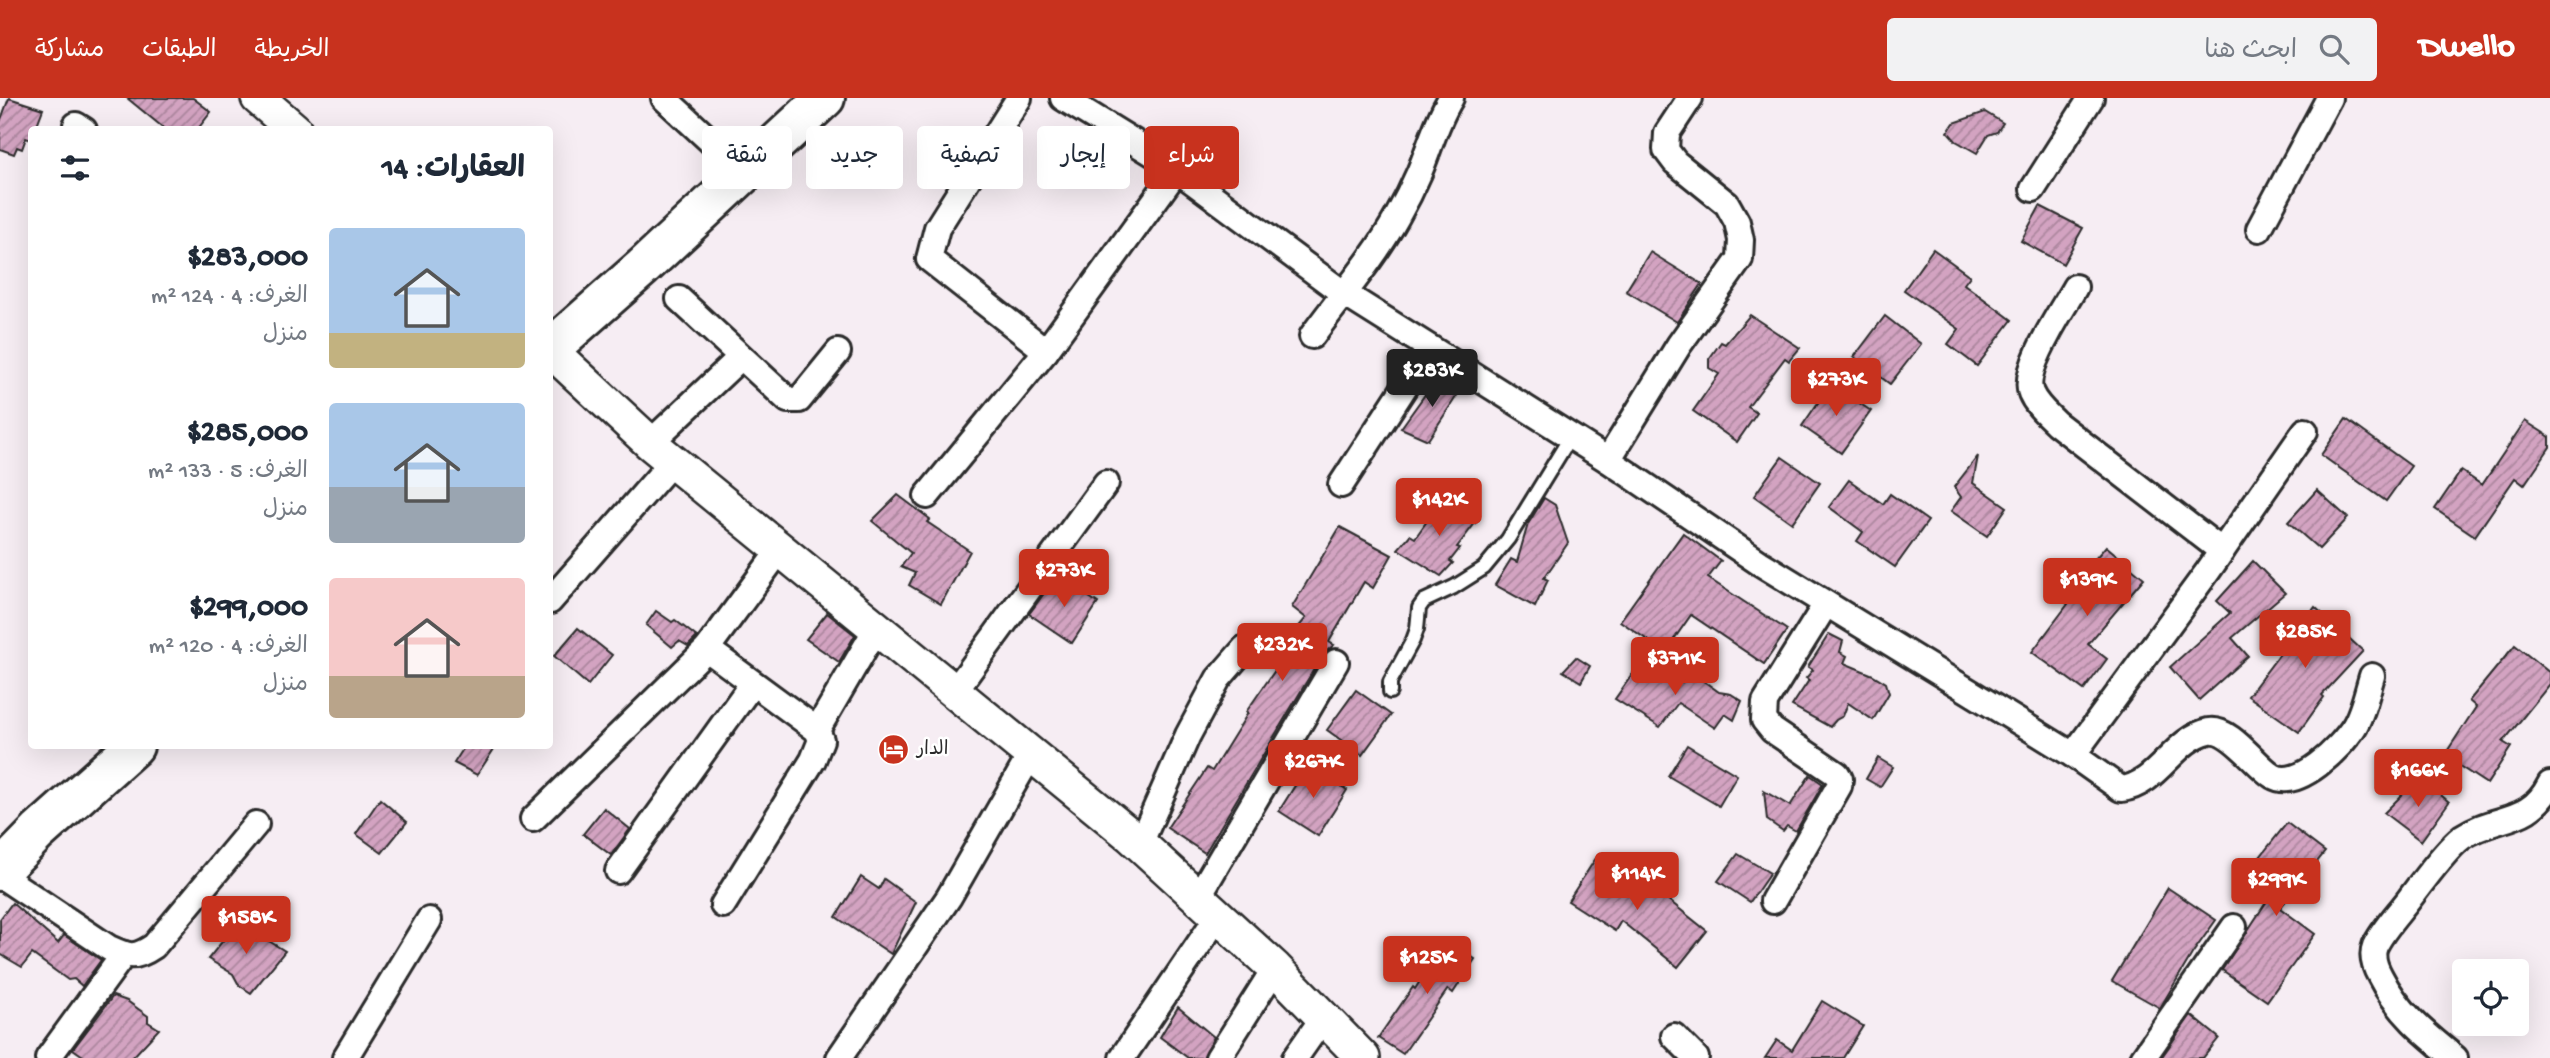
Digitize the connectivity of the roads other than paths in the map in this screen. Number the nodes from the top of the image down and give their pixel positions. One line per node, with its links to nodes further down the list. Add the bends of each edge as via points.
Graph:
1 (258, 98): 10 (street)
2 (664, 98): 12 (street)
3 (825, 98): 11 (main road)
4 (1019, 98): 25 (street, via 937,228 929,259)
5 (1063, 98): 13 (street)
6 (1451, 98): 20 (street, via 1398,215 1371,261)
7 (1690, 98): 32 (street, via 1667,132 1666,150 1727,204 1737,222 1740,259 1679,345)
8 (2091, 98): 17 (street)
9 (2329, 98): 18 (street)
10 (290, 126)
11 (792, 129)
12 (702, 133)
13 (1144, 149)
14 (728, 189): 23 (main road)
15 (1163, 189): 25 (street)
16 (1203, 189): 20 (street)
17 (2033, 189)
18 (2259, 229)
19 (2075, 287): 37 (street, via 2031,368 2030,391 2056,423)
20 (1343, 293): 22 (street); 24 (street)
21 (679, 299): 28 (street)
22 (1312, 336)
23 (553, 346)
24 (1430, 348): 30 (street); 34 (street)
25 (1046, 351): 35 (street)
26 (553, 352): 31 (street)
27 (838, 352): 28 (street, via 794,401)
28 (741, 357): 31 (street)
29 (2305, 430): 37 (street)
30 (1571, 436): 32 (street); 47 (lane, via 1508,539 1483,568 1419,608 1418,629 1390,682)
31 (661, 452): 36 (street); 38 (street)
32 (1608, 460): 39 (street)
33 (1106, 483): 46 (street)
34 (1341, 485)
35 (927, 496)
36 (779, 551): 40 (street); 42 (street)
37 (2222, 551): 51 (street)
38 (553, 597)
39 (1826, 604): 51 (street); 58 (street, via 1765,702 1764,720 1838,774 1839,786)
40 (876, 629): 46 (street); 48 (street)
41 (1245, 648): 55 (street, via 1218,680 1188,735)
42 (707, 649): 45 (street); 53 (street)
43 (1336, 662): 60 (street)
44 (2372, 676): 51 (street, via 2355,725 2334,751 2302,775 2286,780 2273,776 2230,738 2213,730 2197,734 2131,788 2121,789)
45 (752, 684): 48 (street); 56 (street)
46 (954, 692): 50 (street)
47 (1390, 692)
48 (817, 730): 59 (street, via 821,740 813,760)
49 (131, 749): 57 (main road, via 38,832)
50 (1031, 754): 55 (street); 69 (street, via 949,897)
51 (2073, 755)
52 (2550, 784): 76 (street, via 2543,798 2523,814 2480,827 2460,839 2374,947 2374,964 2391,998 2415,1026)
53 (533, 819)
54 (256, 824): 63 (street, via 154,946 141,956)
55 (1140, 844): 60 (street)
56 (618, 871)
57 (0, 873): 63 (street)
58 (1773, 901)
59 (723, 905)
60 (1208, 906): 64 (street); 70 (street)
61 (429, 920): 68 (street)
62 (2234, 927): 75 (street)
63 (124, 954): 67 (street)
64 (1275, 968): 65 (street); 71 (street)
65 (1323, 1018): 72 (street); 73 (street)
66 (1674, 1036): 74 (street)
67 (48, 1058)
68 (345, 1058)
69 (839, 1058)
70 (1122, 1058)
71 (1219, 1058)
72 (1295, 1058)
73 (1363, 1058)
74 (1696, 1058)
75 (2143, 1058)
76 (2455, 1058)

